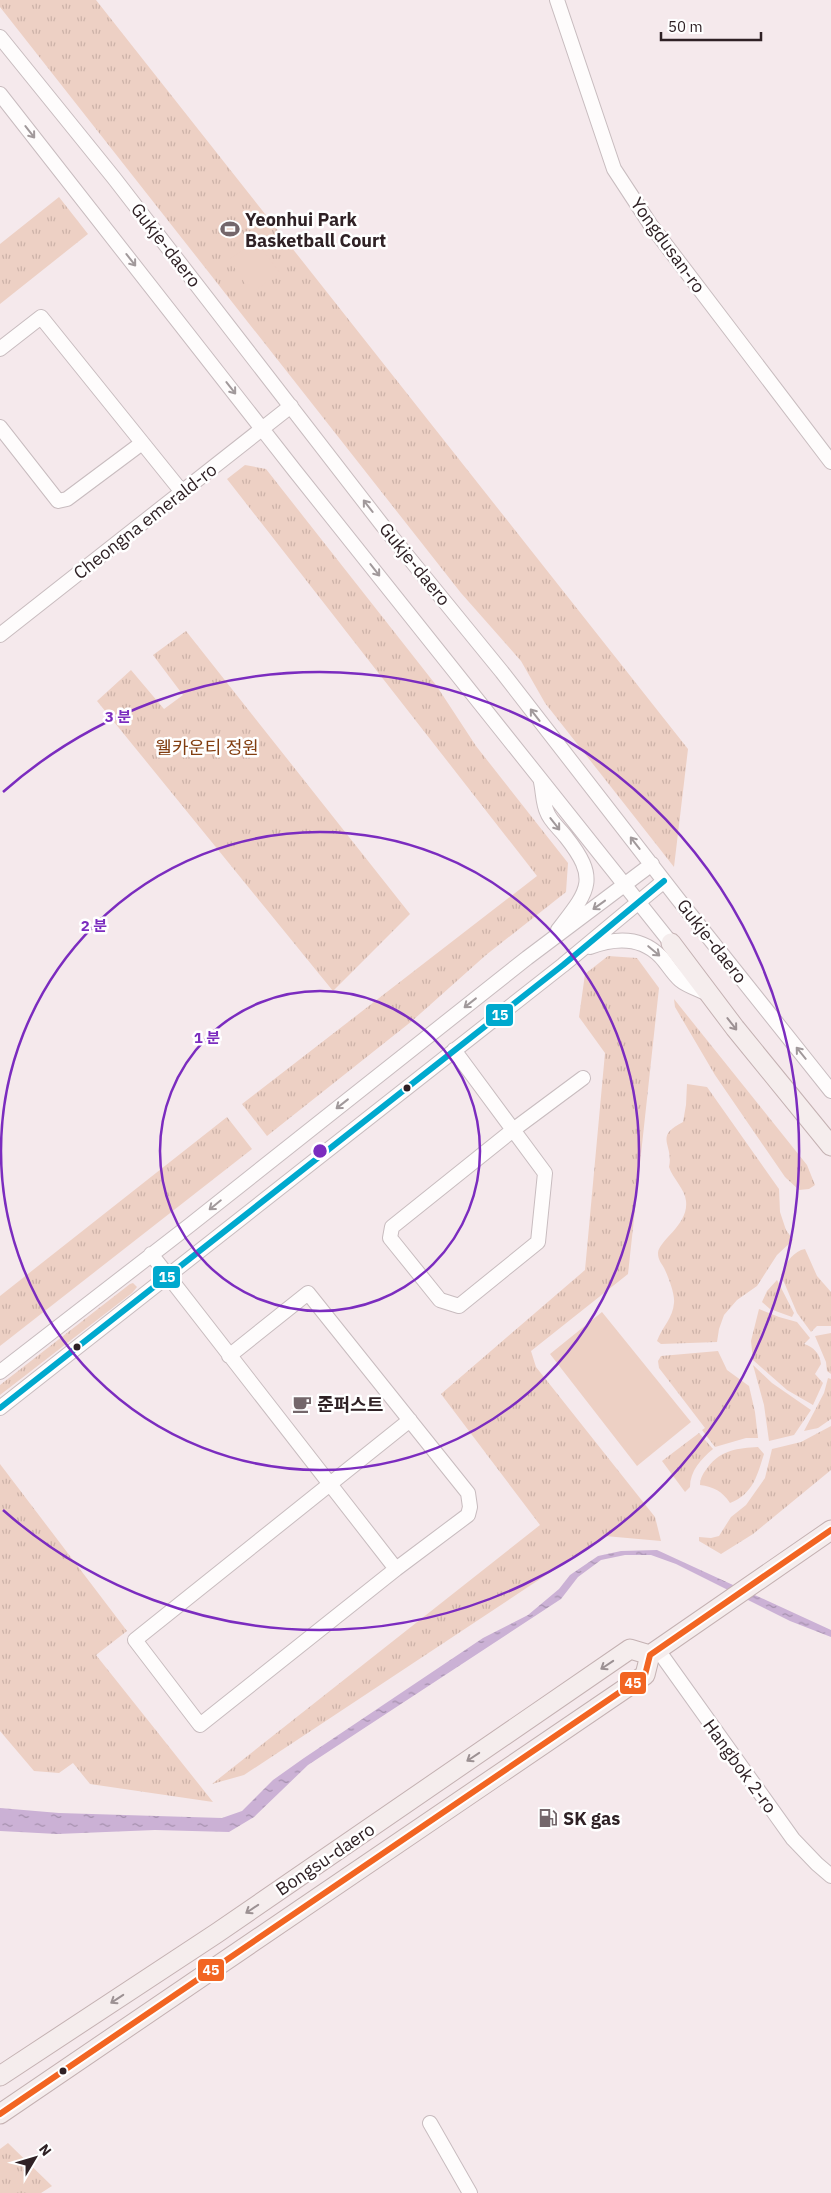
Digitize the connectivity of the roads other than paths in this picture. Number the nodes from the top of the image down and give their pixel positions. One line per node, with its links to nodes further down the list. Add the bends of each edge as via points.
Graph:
1 (557, 0): 9 (street, Yongdusan-ro, via 614,169 650,224)
2 (0, 37): 5 (street, Gukje-daero)
3 (0, 94): 7 (street, Gukje-daero, one-way to 7)
4 (0, 349): 8 (street, via 42,317)
5 (291, 406): 7 (street, Cheongna emerald-ro); 13 (street, Gukje-daero, one-way to 5)
6 (0, 428): 8 (street, via 58,501 67,499)
7 (262, 429): 10 (street, Cheongna emerald-ro); 12 (street, Gukje-daero, one-way to 12)
8 (142, 443): 10 (street)
9 (831, 462)
10 (182, 492): 11 (street, Cheongna emerald-ro)
11 (0, 635)
12 (540, 778): 15 (street, Gukje-daero); 17 (street, one-way to 17, via 547,813 583,860 587,884 585,894)
13 (652, 864): 14 (street, Gukje-daero); 15 (street)
14 (664, 881): 16 (street); 23 (street, Gukje-daero, one-way to 14)
15 (625, 886): 16 (street, Gukje-daero); 17 (street, one-way to 17)
16 (638, 902): 18 (street, Gukje-daero); 19 (street)
17 (548, 943): 19 (street, via 574,930 583,932 582,940); 26 (street, one-way to 26)
18 (671, 943): 20 (main road, Gukje-daero)
19 (563, 966): 20 (street, one-way to 20, via 587,948 606,941 636,941 659,955 680,980); 21 (street)
20 (709, 994): 25 (main road, Gukje-daero, one-way to 25)
21 (454, 1050): 24 (street); 27 (street)
22 (583, 1078): 24 (street)
23 (831, 1091)
24 (513, 1130): 24 (street, via 545,1173 538,1242 459,1306 440,1300 390,1238 392,1227)
25 (831, 1146)
26 (151, 1254): 27 (street); 29 (street)
27 (168, 1276): 28 (street); 30 (street)
28 (229, 1356): 31 (street, via 308,1292); 32 (street)
29 (0, 1372)
30 (0, 1408)
31 (410, 1420): 32 (street); 34 (street, via 468,1493 470,1507 468,1515)
32 (330, 1485): 34 (street); 34 (street, via 135,1640 200,1725)
33 (831, 1530): 35 (main road)
34 (396, 1569)
35 (654, 1652): 36 (street, Hangbok 2-ro, via 793,1839); 37 (main road, Bongsu-daero, one-way to 37, via 630,1650 217,1933); 38 (main road, Bongsu-daero, via 645,1675)
36 (831, 1876)
37 (0, 2076)
38 (0, 2114)
39 (430, 2123): 40 (street)
40 (470, 2193)

